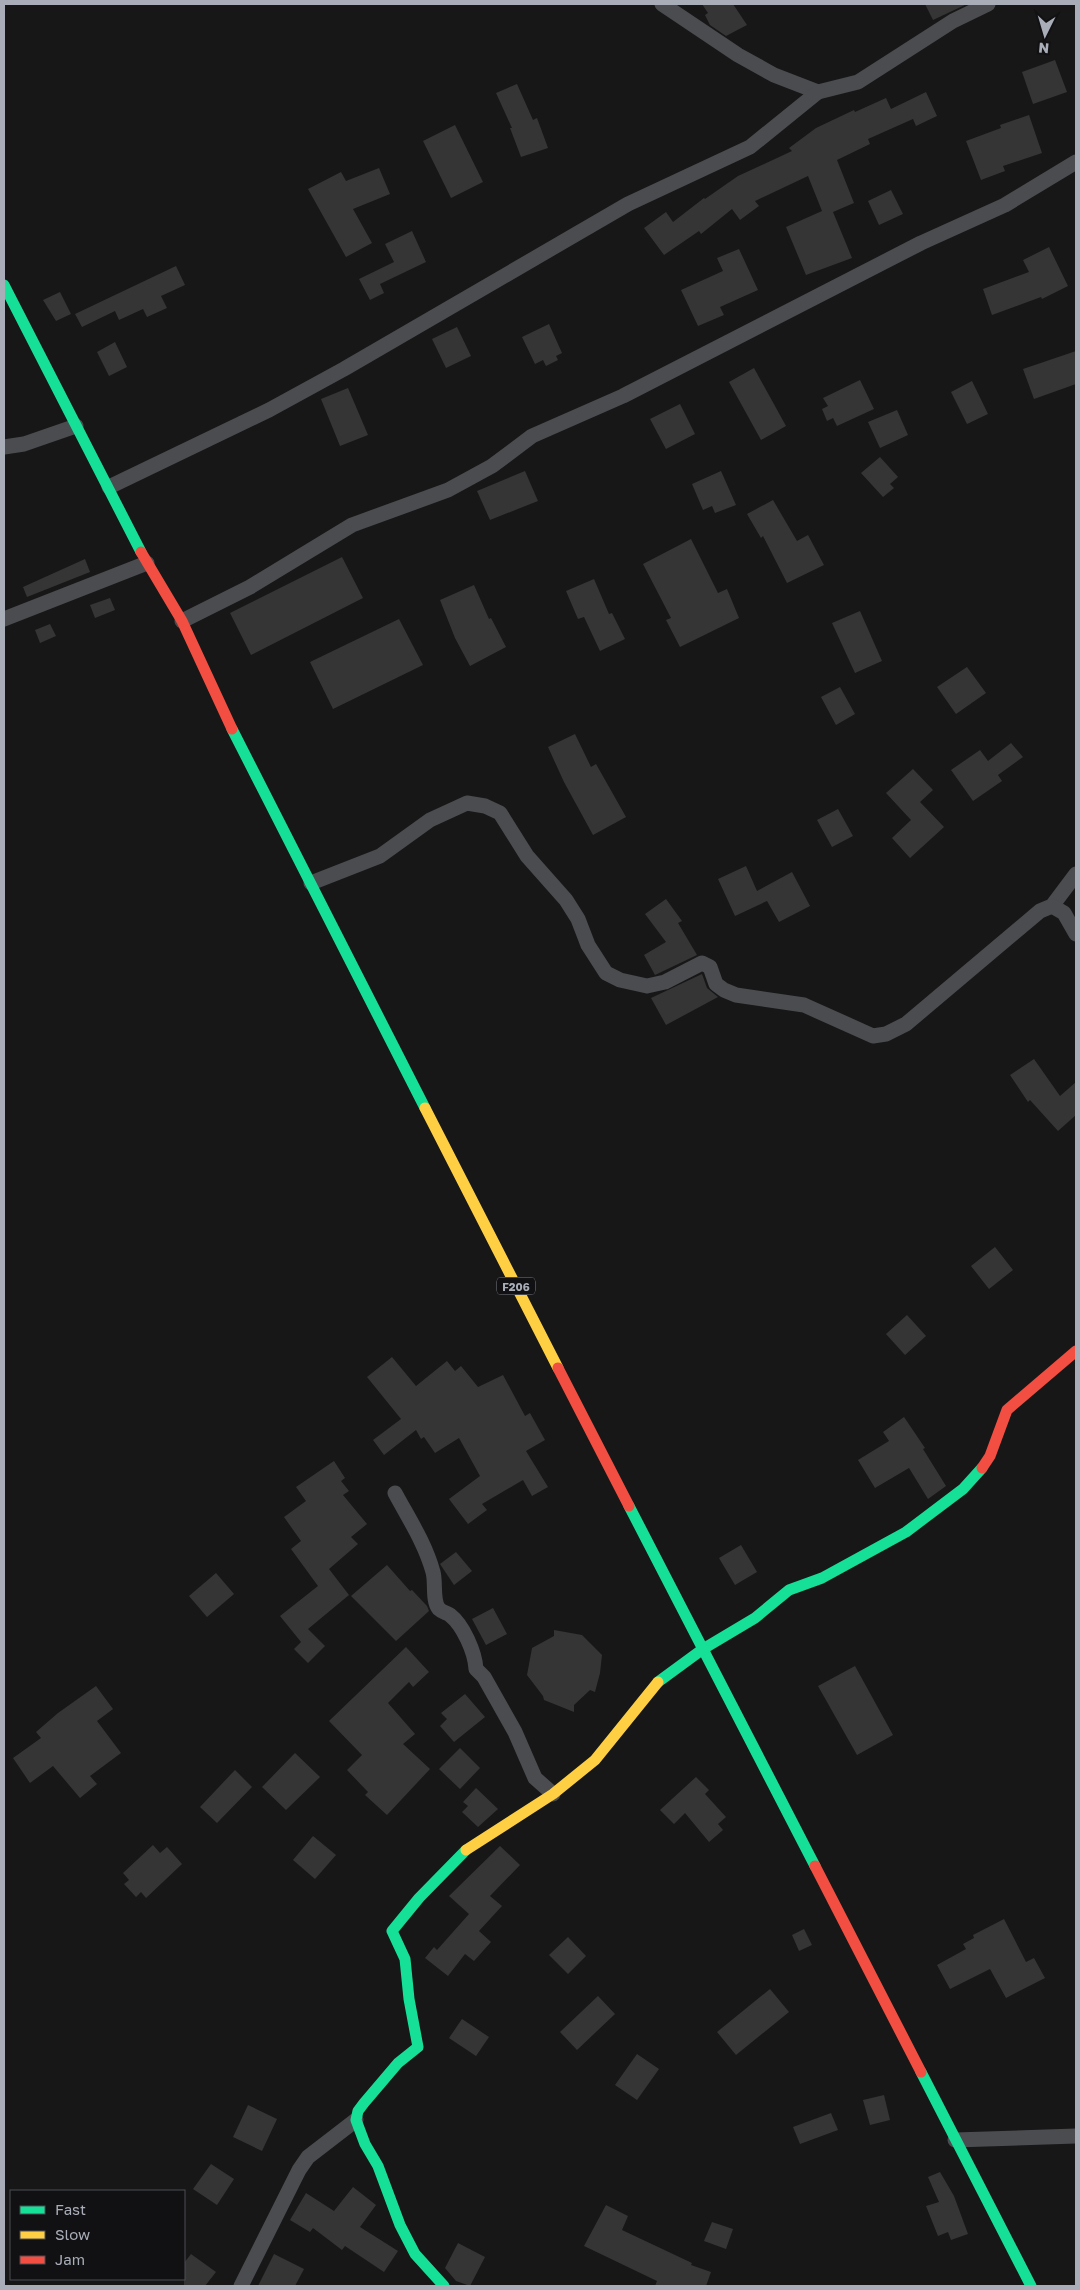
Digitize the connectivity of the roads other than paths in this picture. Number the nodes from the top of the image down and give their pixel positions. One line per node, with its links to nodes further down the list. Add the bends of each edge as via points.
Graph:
1 (662, 4): 3 (street, via 738,55 774,75)
2 (988, 4): 3 (street, via 953,21 858,82)
3 (818, 92): 8 (street, via 750,147 628,204 269,410)
4 (1076, 162): 11 (street, via 1005,206 921,243 623,396 532,436 492,466 448,490 352,525 250,587)
5 (4, 284): 6 (main road, F206)
6 (76, 426): 7 (street, via 24,444); 8 (main road, F206)
7 (4, 447)
8 (109, 486): 9 (main road, F206)
9 (147, 563): 10 (street); 11 (main road, F206)
10 (4, 619)
11 (182, 621): 13 (main road, F206)
12 (1076, 874): 14 (street)
13 (311, 883): 14 (street, via 380,856 430,820 467,803 485,806 500,813 527,856 566,900 578,919 588,946 606,973 647,986 665,982 702,963 710,967 716,984 724,990 736,995 804,1005 873,1036 886,1034 906,1024 1040,911); 18 (main road, F206)
14 (1052, 906): 15 (street, via 1064,914)
15 (1076, 934)
16 (1076, 1351): 18 (main road, via 1007,1410 990,1456 963,1489 906,1532 822,1578 789,1590 755,1618)
17 (395, 1493): 19 (street, via 423,1542 435,1579 439,1609 450,1615 468,1640 476,1669 484,1677 515,1732 536,1778)
18 (702, 1649): 19 (main road, via 661,1678 595,1760); 22 (main road, F206)
19 (553, 1794): 20 (main road, via 464,1851 392,1931 405,1959 418,2047 398,2063 358,2110)
20 (356, 2120): 23 (street, via 303,2164); 24 (main road, via 378,2166 400,2226 415,2254)
21 (1076, 2136): 22 (street)
22 (955, 2140): 25 (main road, F206)
23 (241, 2286)
24 (444, 2286)
25 (1031, 2286)

